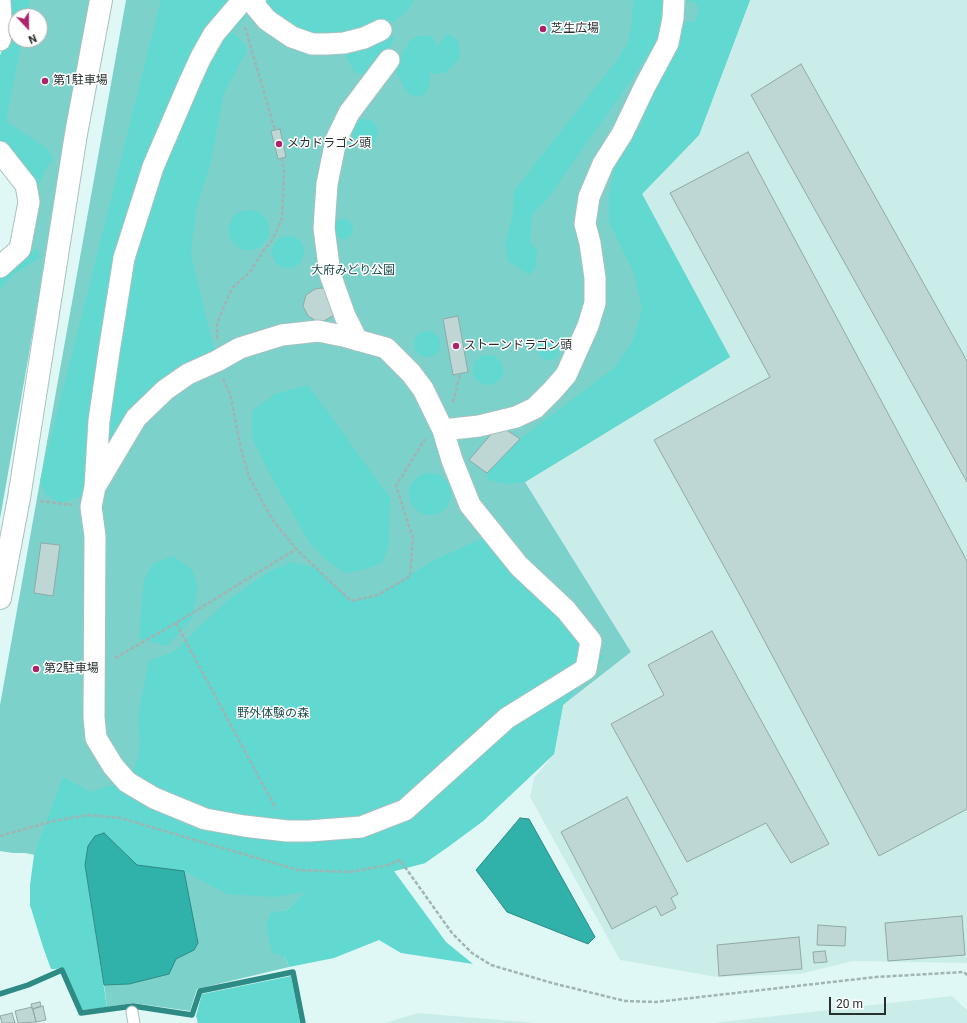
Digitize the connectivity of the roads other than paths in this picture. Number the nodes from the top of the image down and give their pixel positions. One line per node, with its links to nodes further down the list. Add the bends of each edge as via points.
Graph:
1 (101, 0): 13 (street, via 76,134 19,498)
2 (674, 0): 11 (street, via 668,43 622,134 603,164 589,197 585,224 595,278 595,303 586,332 566,375 535,408 516,417 479,426)
3 (0, 2): 6 (street)
4 (246, 2): 5 (street, via 256,7 267,20 292,37 312,44 344,43); 12 (street, via 214,34 201,57 153,167 124,258 99,422)
5 (381, 30)
6 (0, 40)
7 (389, 60): 10 (street, via 349,113 336,140 327,184 324,228 330,274 345,316)
8 (0, 152): 9 (street, via 26,185 29,202 20,250)
9 (0, 267)
10 (357, 340): 11 (street, via 386,348 411,373 424,389); 12 (street, via 318,331 282,335 240,348 217,362 188,374 165,390 136,418)
11 (441, 425): 12 (street, via 470,505 519,566 566,610 591,641 586,669 507,718 405,810 361,826 287,831 205,819 154,798 127,782 113,766 96,738 94,717 95,536 91,507)
12 (95, 487)
13 (0, 598)

